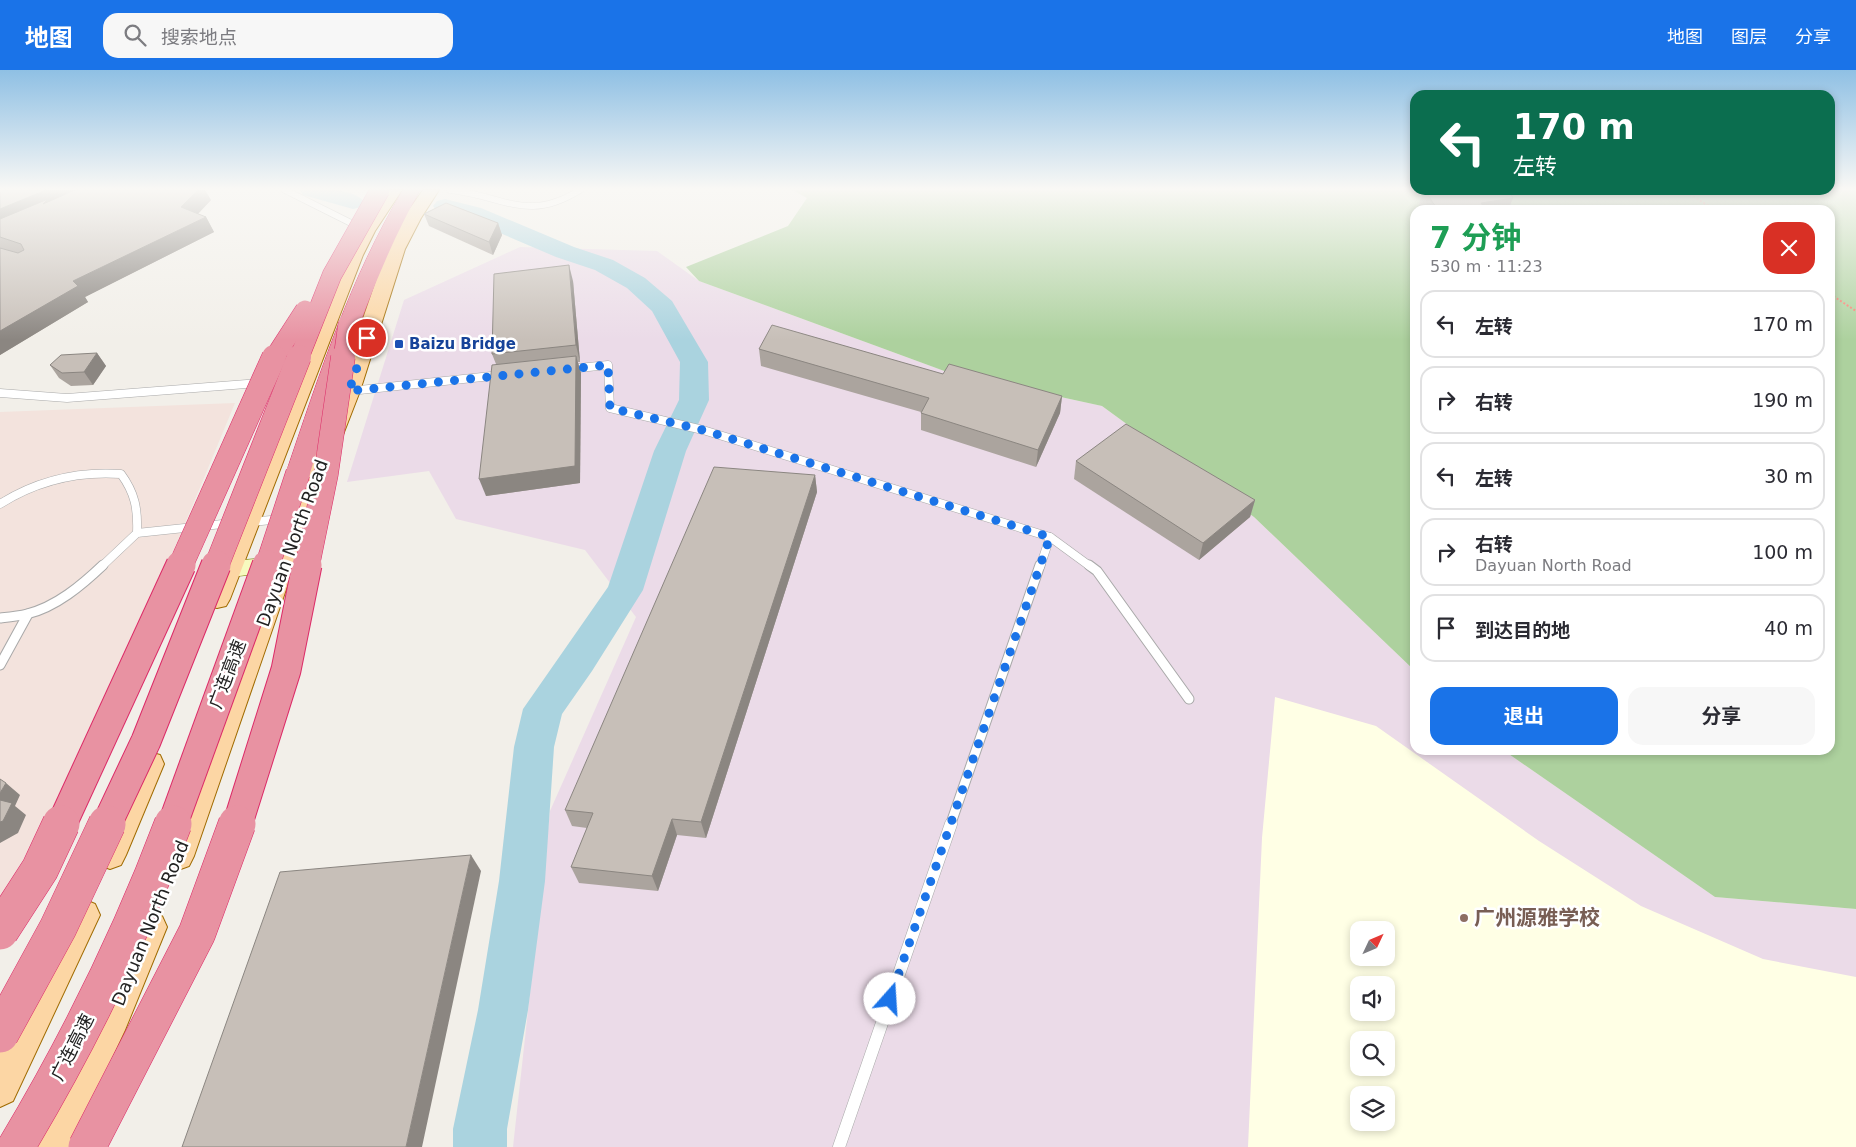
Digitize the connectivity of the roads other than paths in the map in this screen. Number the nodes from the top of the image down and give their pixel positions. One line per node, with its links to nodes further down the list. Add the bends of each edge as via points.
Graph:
1 (351, 240): 5 (highway, bridge)
2 (362, 240): 9 (main road, via 332,308)
3 (383, 240): 6 (highway, 广连高速)
4 (401, 240): 12 (main road, Dayuan North Road)
5 (346, 249): 25 (highway, bridge, via 276,353 40,869); 26 (highway, bridge, via 332,275 146,741 58,928)
6 (348, 324): 28 (highway, 广连高速, bridge, via 258,593 136,916 54,1083); 30 (highway, bridge, via 326,474 286,670 230,847 197,933)
7 (558, 370): 18 (lane, via 608,365 610,408 703,430)
8 (508, 375): 12 (lane)
9 (307, 378): 10 (lane); 16 (main road)
10 (279, 381)
11 (270, 382): 13 (lane, via 67,398)
12 (349, 391): 15 (main road, Dayuan North Road)
13 (0, 394)
14 (0, 504): 17 (lane, via 36,485 64,476 98,471 120,474 134,491 138,509)
15 (299, 517): 16 (lane); 19 (main road, Dayuan North Road)
16 (248, 522): 17 (lane); 20 (main road)
17 (137, 533): 21 (lane, via 84,583)
18 (1050, 537): 24 (lane, via 1097,571); 31 (lane)
19 (283, 565): 20 (street); 29 (main road, Dayuan North Road, via 155,915 112,1017)
20 (229, 569): 27 (main road, via 132,806 63,960)
21 (28, 614): 22 (lane); 23 (lane)
22 (0, 618)
23 (0, 665)
24 (1189, 699)
25 (0, 931)
26 (0, 1034)
27 (0, 1088)
28 (16, 1147)
29 (50, 1147)
30 (87, 1147)
31 (839, 1147)

